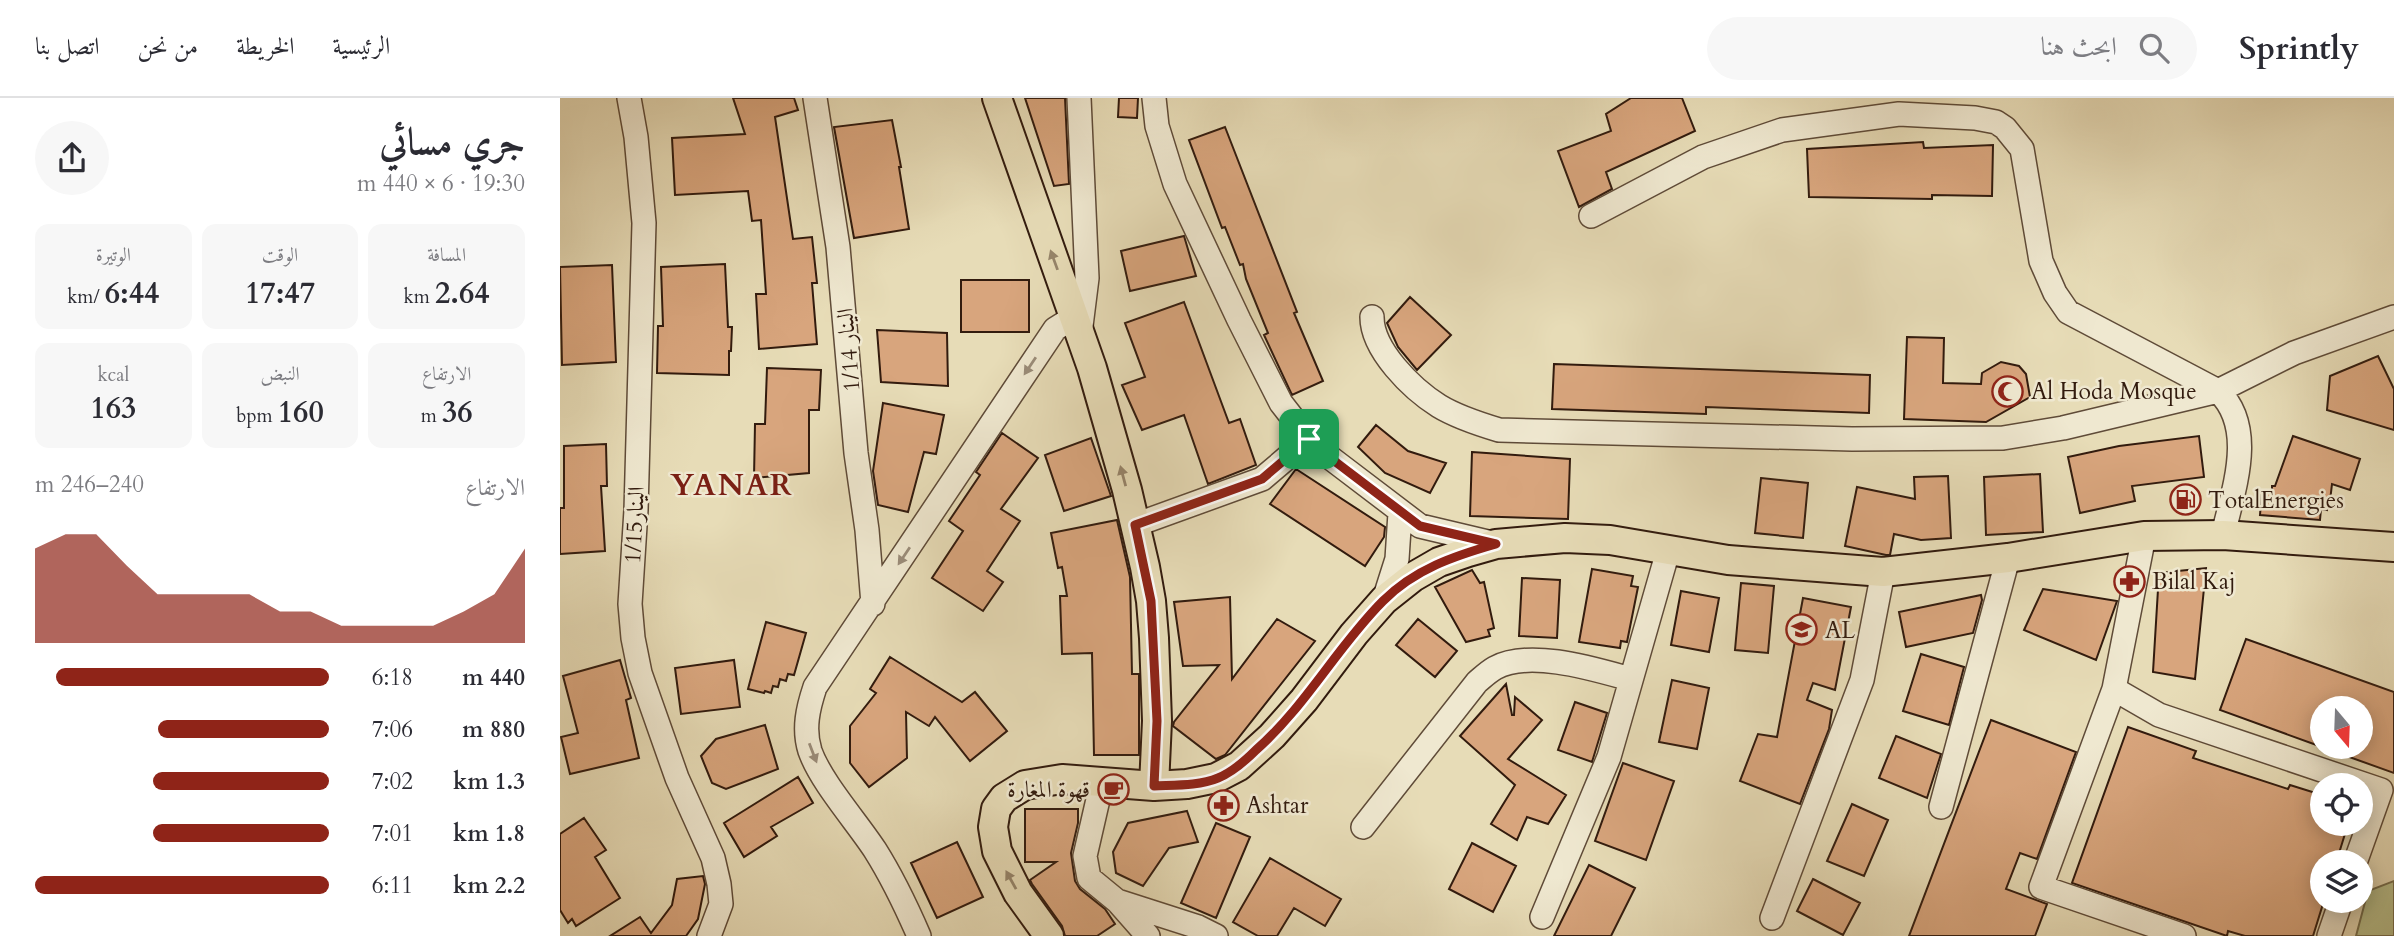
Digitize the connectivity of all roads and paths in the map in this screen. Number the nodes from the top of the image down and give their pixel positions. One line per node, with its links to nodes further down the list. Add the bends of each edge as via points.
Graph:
1 (629, 98): 34 (street, الينار1/15, via 644,223 632,638 677,778 713,858 721,904)
2 (815, 98): 22 (street, الينار 1/14, via 838,247)
3 (996, 98): 9 (main road, one-way to 3)
4 (1079, 98): 9 (street, via 1087,278)
5 (1154, 98): 11 (street, via 1157,126 1175,184 1258,360 1281,403)
6 (1591, 216): 10 (street, via 1703,157 1782,130 1899,114 1996,122 2022,149 2040,261 2068,312)
7 (1372, 317): 10 (street, via 1373,333 1381,348 1416,388 1438,405 1499,430 2003,438)
8 (2394, 317): 10 (street, via 2294,353)
9 (1078, 327): 13 (main road, one-way to 9); 22 (street, one-way to 22, via 1063,324 1055,329)
10 (2218, 391): 15 (street, via 2234,411 2240,440)
11 (1309, 439): 12 (street); 13 (street, via 1262,479)
12 (1400, 513): 16 (street, via 1420,526); 21 (street, via 1397,559)
13 (1135, 525): 26 (main road, via 1151,601 1157,721)
14 (2144, 536): 15 (main road); 19 (main road); 24 (street)
15 (2223, 536): 17 (main road)
16 (1496, 544): 18 (main road, via 1565,538 1610,540); 21 (main road, via 1439,562)
17 (2394, 547)
18 (1668, 551): 20 (main road); 23 (street)
19 (2008, 558): 20 (main road); 27 (street)
20 (1883, 572): 33 (street, via 1862,680)
21 (1384, 600): 26 (main road, via 1304,700 1239,766 1216,778)
22 (873, 604): 35 (street, one-way to 35, via 815,687 806,721 810,750 875,851)
23 (1630, 679): 28 (street, via 1533,660 1495,668 1477,682); 32 (street, via 1609,757)
24 (2114, 689): 29 (street, via 2159,715 2381,790); 39 (street, via 2041,887)
25 (1102, 782): 26 (main road); 30 (street, via 1086,868 1089,878); 36 (main road, one-way to 25, via 1002,865 993,827 996,809 1025,785 1062,779)
26 (1154, 786)
27 (1941, 807)
28 (1363, 827)
29 (2360, 850)
30 (1117, 901): 37 (street); 38 (street)
31 (2337, 913): 40 (street)
32 (1542, 918)
33 (1772, 918)
34 (709, 936)
35 (919, 936)
36 (1049, 936)
37 (1148, 936)
38 (1216, 936)
39 (2184, 936)
40 (2329, 936)

